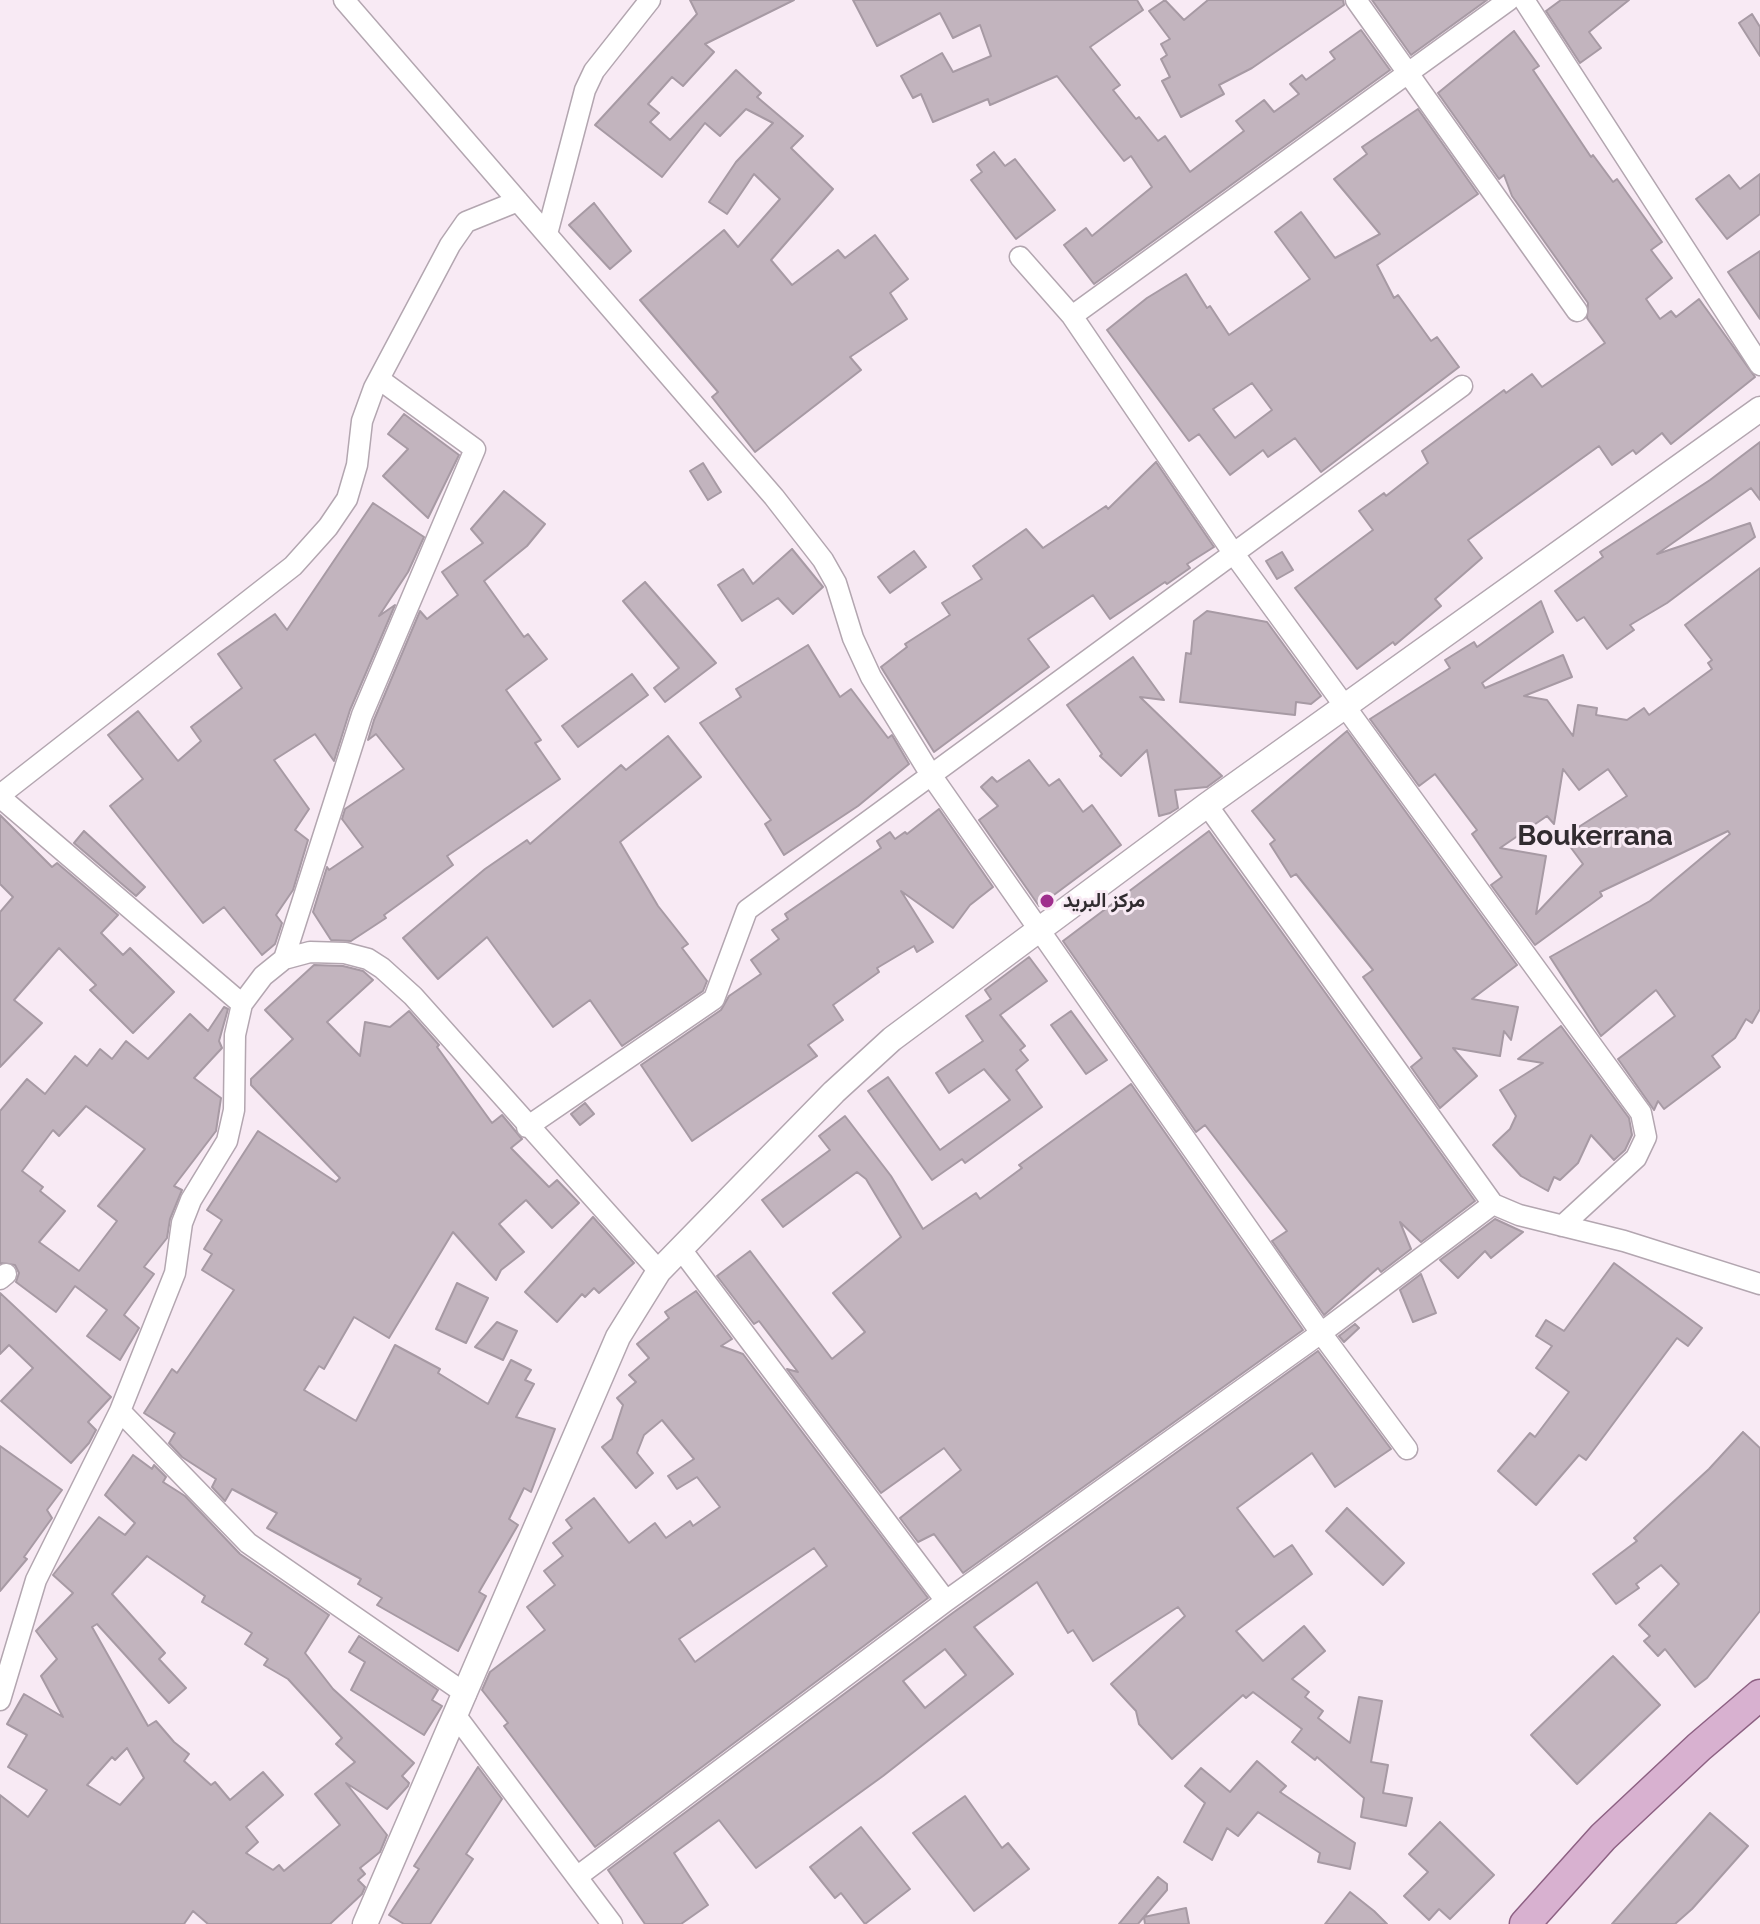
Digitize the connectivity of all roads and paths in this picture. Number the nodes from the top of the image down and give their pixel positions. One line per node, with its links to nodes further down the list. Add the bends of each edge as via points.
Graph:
1 (344, 0): 7 (street)
2 (650, 0): 8 (street, via 585,90)
3 (1356, 0): 6 (street)
4 (1509, 0): 6 (street)
5 (1524, 0): 12 (street)
6 (1407, 74): 10 (street); 11 (street)
7 (518, 201): 8 (street); 13 (street, via 466,222)
8 (547, 234): 18 (street, via 823,560 871,677)
9 (1020, 257): 11 (street)
10 (1577, 311)
11 (1072, 316): 16 (street)
12 (1760, 365)
13 (379, 379): 19 (street, via 362,421 347,499 293,566); 22 (street, via 475,449 362,715)
14 (1462, 386): 16 (street)
15 (1760, 409): 17 (street)
16 (1234, 554): 17 (street); 18 (street)
17 (1345, 707): 20 (street); 26 (street, via 1641,1113 1646,1137 1636,1158)
18 (931, 775): 21 (street); 24 (street, via 747,910 714,999)
19 (0, 796): 23 (street)
20 (1207, 805): 21 (street); 25 (street)
21 (1041, 927): 27 (street, via 892,1039); 30 (street)
22 (284, 959): 23 (street); 24 (street, via 310,952 345,953 382,968 413,996)
23 (242, 1004): 31 (street, via 227,1141 191,1200 175,1273)
24 (527, 1127): 28 (street)
25 (1493, 1204): 26 (street); 30 (street)
26 (1562, 1226): 29 (street)
27 (680, 1248): 28 (street); 33 (street)
28 (659, 1271): 36 (street, via 618,1337)
29 (1760, 1284)
30 (1321, 1333): 32 (street); 33 (street)
31 (120, 1411): 35 (street, via 36,1580); 36 (street, via 248,1543)
32 (1407, 1449)
33 (946, 1601): 37 (street)
34 (1760, 1695): 40 (main road, via 1603,1837)
35 (0, 1700)
36 (461, 1705): 37 (street); 38 (street)
37 (578, 1876): 39 (street)
38 (365, 1924)
39 (612, 1924)
40 (1525, 1924)

